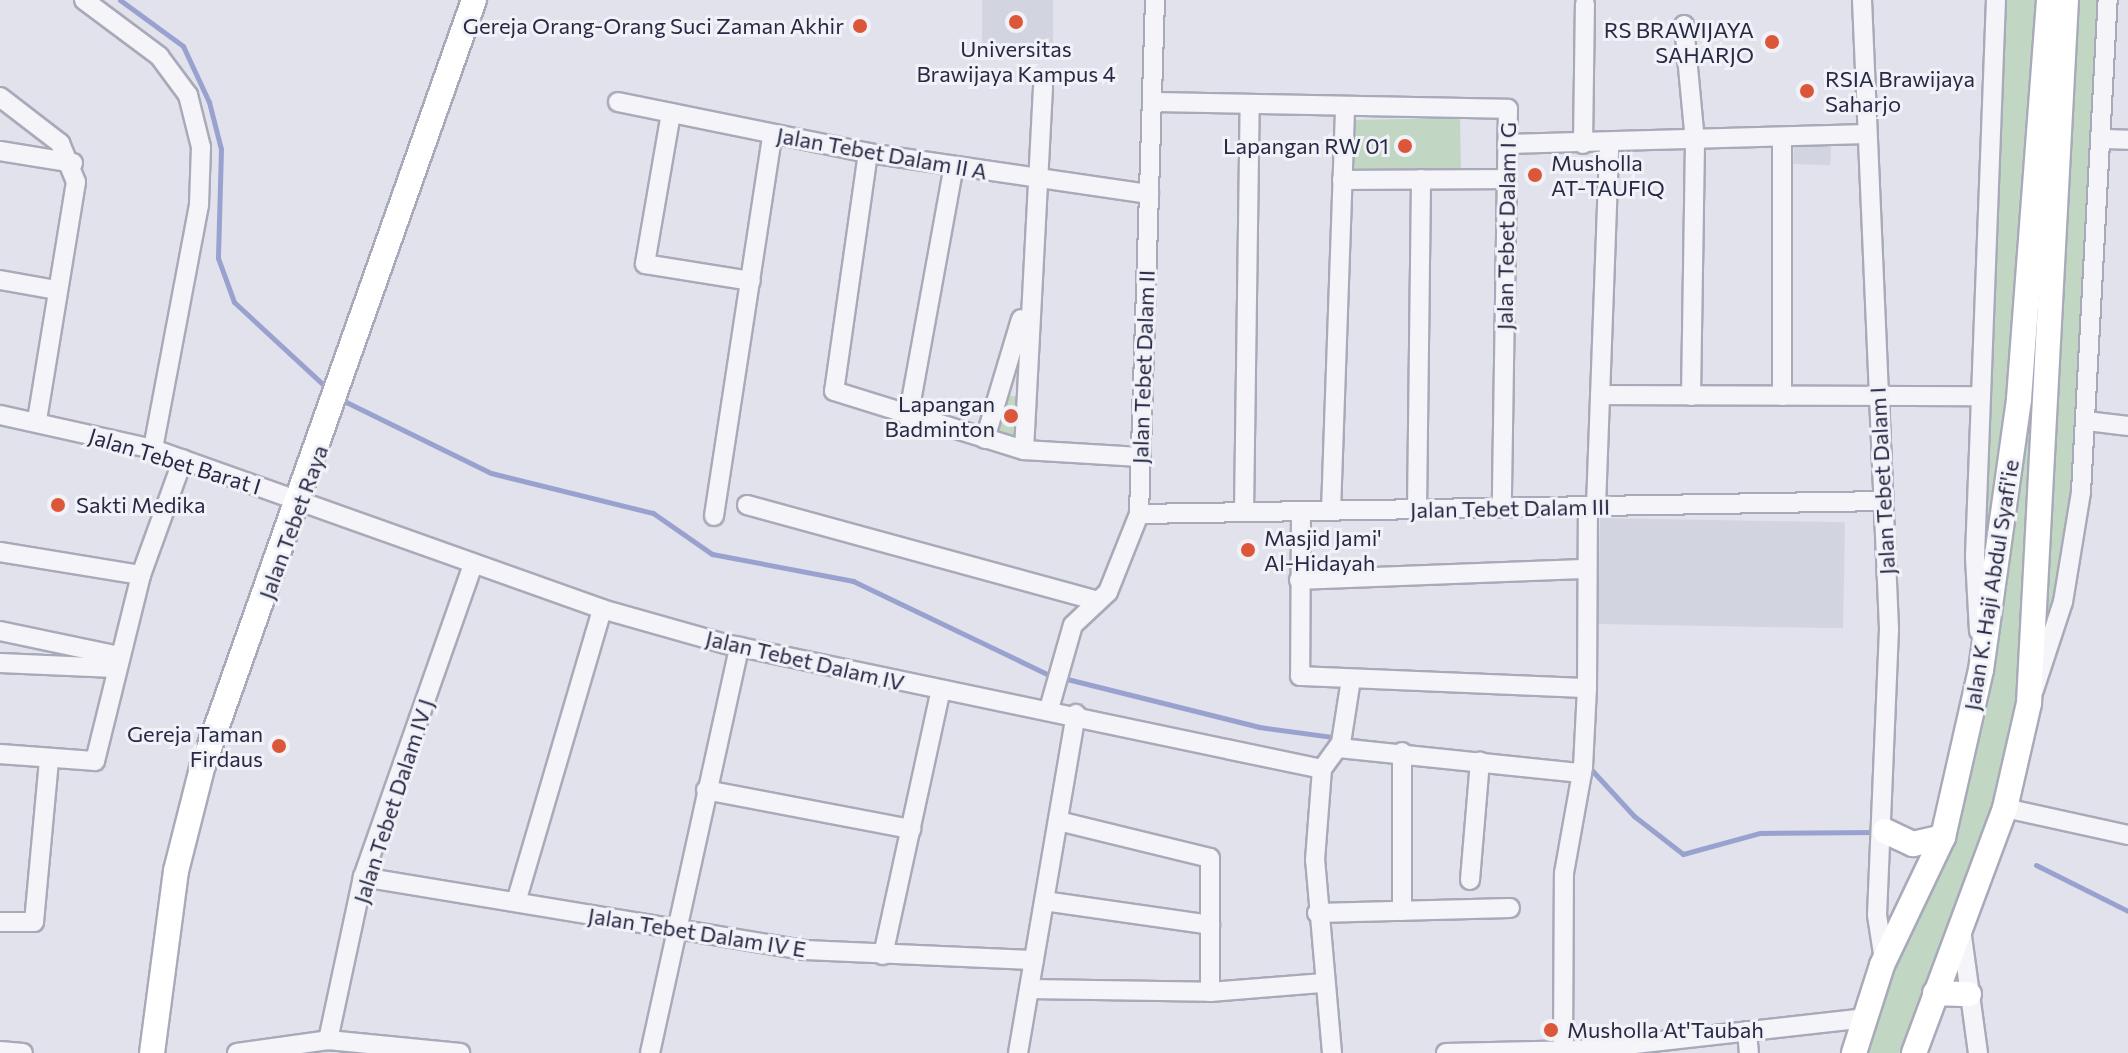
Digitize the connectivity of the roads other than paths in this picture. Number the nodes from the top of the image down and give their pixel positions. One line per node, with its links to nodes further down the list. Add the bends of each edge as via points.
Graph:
1 (84, 0): 53 (street, via 159,56 188,95 201,147 199,205)
2 (474, 0): 57 (main road, Jalan Tebet Raya, via 392,220 338,400)
3 (1155, 0): 15 (street, Jalan Tebet Dalam II)
4 (1862, 0): 20 (street, Jalan Tebet Dalam I)
5 (1996, 0): 46 (street)
6 (2049, 0): 16 (main road)
7 (2066, 0): 16 (main road)
8 (2092, 0): 10 (street)
9 (1585, 4): 27 (street)
10 (2107, 8): 23 (street)
11 (1684, 25): 25 (street)
12 (1043, 87): 33 (street)
13 (0, 97): 31 (street, via 60,143)
14 (618, 102): 19 (street, Jalan Tebet Dalam II A)
15 (1152, 102): 17 (street, Jalan Tebet Dalam I G); 37 (street, Jalan Tebet Dalam II)
16 (2055, 102): 79 (main road, Jalan K. Haji Abdul Syafi'ie, via 2030,264 2004,539); 84 (main road, Jalan K. Haji Abdul Syafi'ie, via 2054,276)
17 (1250, 104): 18 (street, Jalan Tebet Dalam I G); 65 (street)
18 (1345, 106): 26 (street, Jalan Tebet Dalam I G, via 1508,109); 36 (street)
19 (671, 113): 21 (street, Jalan Tebet Dalam II A); 39 (street, via 645,264)
20 (1867, 134): 22 (street); 45 (street, Jalan Tebet Dalam I)
21 (772, 135): 30 (street, Jalan Tebet Dalam II A); 39 (street)
22 (1782, 138): 25 (street); 44 (street)
23 (2105, 139): 24 (street); 50 (street)
24 (2128, 140)
25 (1695, 142): 28 (street); 43 (street)
26 (1507, 144): 27 (street); 35 (street, Jalan Tebet Dalam I G)
27 (1583, 144): 28 (street)
28 (1609, 144): 42 (street)
29 (0, 151): 31 (street)
30 (868, 153): 32 (street, Jalan Tebet Dalam II A); 48 (street, via 834,391)
31 (73, 163): 40 (street)
32 (954, 166): 33 (street, Jalan Tebet Dalam II A); 48 (street)
33 (1035, 178): 37 (street, Jalan Tebet Dalam II A); 41 (street)
34 (1421, 179): 35 (street); 36 (street); 62 (street)
35 (1507, 179): 61 (street, Jalan Tebet Dalam I G)
36 (1342, 180): 64 (street)
37 (1149, 194): 55 (street, Jalan Tebet Dalam II)
38 (0, 280): 40 (street)
39 (751, 281): 67 (street)
40 (56, 290): 49 (street)
41 (1029, 295): 52 (street); 54 (street)
42 (1600, 395): 43 (street); 60 (street)
43 (1691, 396): 44 (street)
44 (1782, 396): 45 (street)
45 (1878, 396): 46 (street); 58 (street, Jalan Tebet Dalam I)
46 (1979, 396): 79 (street)
47 (0, 415): 49 (street, Jalan Tebet Barat I)
48 (908, 418): 52 (street)
49 (37, 420): 53 (street, Jalan Tebet Barat I)
50 (2086, 421): 51 (street); 84 (street, via 2063,602)
51 (2128, 426)
52 (985, 439): 54 (street)
53 (153, 449): 56 (street, Jalan Tebet Barat I)
54 (1024, 450): 55 (street)
55 (1140, 457): 66 (street, Jalan Tebet Dalam II)
56 (183, 459): 57 (street, Jalan Tebet Barat I); 71 (street)
57 (301, 501): 69 (street, Jalan Tebet Dalam IV); 127 (main road, Jalan Tebet Raya, via 202,768 176,871)
58 (1881, 501): 60 (street, Jalan Tebet Dalam III); 97 (street, Jalan Tebet Dalam I, via 1889,629)
59 (747, 505): 73 (street)
60 (1592, 506): 61 (street, Jalan Tebet Dalam III); 70 (street)
61 (1502, 508): 62 (street, Jalan Tebet Dalam III)
62 (1417, 509): 64 (street, Jalan Tebet Dalam III)
63 (1301, 511): 64 (street, Jalan Tebet Dalam III); 65 (street, Jalan Tebet Dalam III); 72 (street)
64 (1331, 511)
65 (1244, 512): 66 (street, Jalan Tebet Dalam III)
66 (1139, 514): 73 (street, Jalan Tebet Dalam II, via 1114,581)
67 (714, 516)
68 (0, 552): 71 (street)
69 (473, 565): 74 (street, Jalan Tebet Dalam IV); 100 (street, Jalan Tebet Dalam IV J)
70 (1587, 569): 72 (street); 81 (street)
71 (141, 575): 77 (street)
72 (1299, 580): 80 (street, via 1299,675)
73 (1097, 601): 83 (street, Jalan Tebet Dalam II, via 1073,625)
74 (602, 609): 76 (street, Jalan Tebet Dalam IV); 103 (street)
75 (0, 631): 77 (street)
76 (739, 647): 82 (street, Jalan Tebet Dalam IV); 93 (street)
77 (117, 662): 78 (street); 89 (street, via 95,761)
78 (0, 663)
79 (1981, 670): 99 (main road, Jalan K. Haji Abdul Syafi'ie)
80 (1351, 679): 81 (street); 86 (street)
81 (1587, 688): 91 (street)
82 (941, 690): 83 (street, Jalan Tebet Dalam IV); 96 (street)
83 (1053, 702): 85 (street, Jalan Tebet Dalam IV)
84 (2029, 703): 94 (main road, Jalan K. Haji Abdul Syafi'ie)
85 (1076, 714): 92 (street, Jalan Tebet Dalam IV); 95 (street)
86 (1341, 741): 87 (street); 92 (street)
87 (1402, 752): 90 (street); 105 (street)
88 (0, 754): 89 (street)
89 (49, 760): 107 (street, via 34,922)
90 (1480, 761): 91 (street); 101 (street)
91 (1583, 766): 125 (street, via 1564,873)
92 (1322, 769): 106 (street)
93 (706, 790): 96 (street); 109 (street)
94 (2001, 818): 98 (street); 110 (main road, Jalan K. Haji Abdul Syafi'ie)
95 (1058, 821): 102 (street); 108 (street, via 1205,854)
96 (911, 829): 111 (street)
97 (1885, 831): 99 (main road, via 1913,844); 113 (street, Jalan Tebet Dalam I, via 1877,915)
98 (2128, 835)
99 (1943, 837): 113 (main road, Jalan K. Haji Abdul Syafi'ie)
100 (363, 877): 103 (street, Jalan Tebet Dalam IV E); 121 (street, Jalan Tebet Dalam IV J)
101 (1470, 880)
102 (1044, 901): 108 (street); 112 (street)
103 (516, 902): 109 (street, Jalan Tebet Dalam IV E)
104 (1510, 908): 105 (street)
105 (1402, 911): 106 (street)
106 (1317, 913): 114 (street)
107 (0, 922)
108 (1210, 925): 116 (street)
109 (674, 929): 111 (street, Jalan Tebet Dalam IV E, via 803,950); 130 (street)
110 (1961, 929): 117 (main road, Jalan K. Haji Abdul Syafi'ie); 118 (street)
111 (883, 955): 112 (street, Jalan Tebet Dalam IV E)
112 (1034, 960): 115 (street)
113 (1884, 960): 119 (main road, Jalan K. Haji Abdul Syafi'ie)
114 (1321, 983): 116 (street); 132 (street)
115 (1029, 989): 116 (street); 131 (street)
116 (1210, 992)
117 (1935, 993): 118 (main road); 136 (main road, Jalan K. Haji Abdul Syafi'ie)
118 (1969, 994): 137 (street)
119 (1866, 1018): 120 (street); 135 (main road, Jalan K. Haji Abdul Syafi'ie)
120 (1747, 1031): 122 (street); 134 (street)
121 (328, 1040): 128 (street); 129 (street)
122 (1676, 1046): 125 (street)
123 (0, 1051): 126 (street)
124 (1471, 1052): 125 (street); 133 (street)
125 (1564, 1052)
126 (23, 1053)
127 (152, 1053)
128 (237, 1053)
129 (460, 1053)
130 (650, 1053)
131 (1018, 1053)
132 (1332, 1053)
133 (1446, 1053)
134 (1749, 1053)
135 (1854, 1053)
136 (1914, 1053)
137 (1978, 1053)

